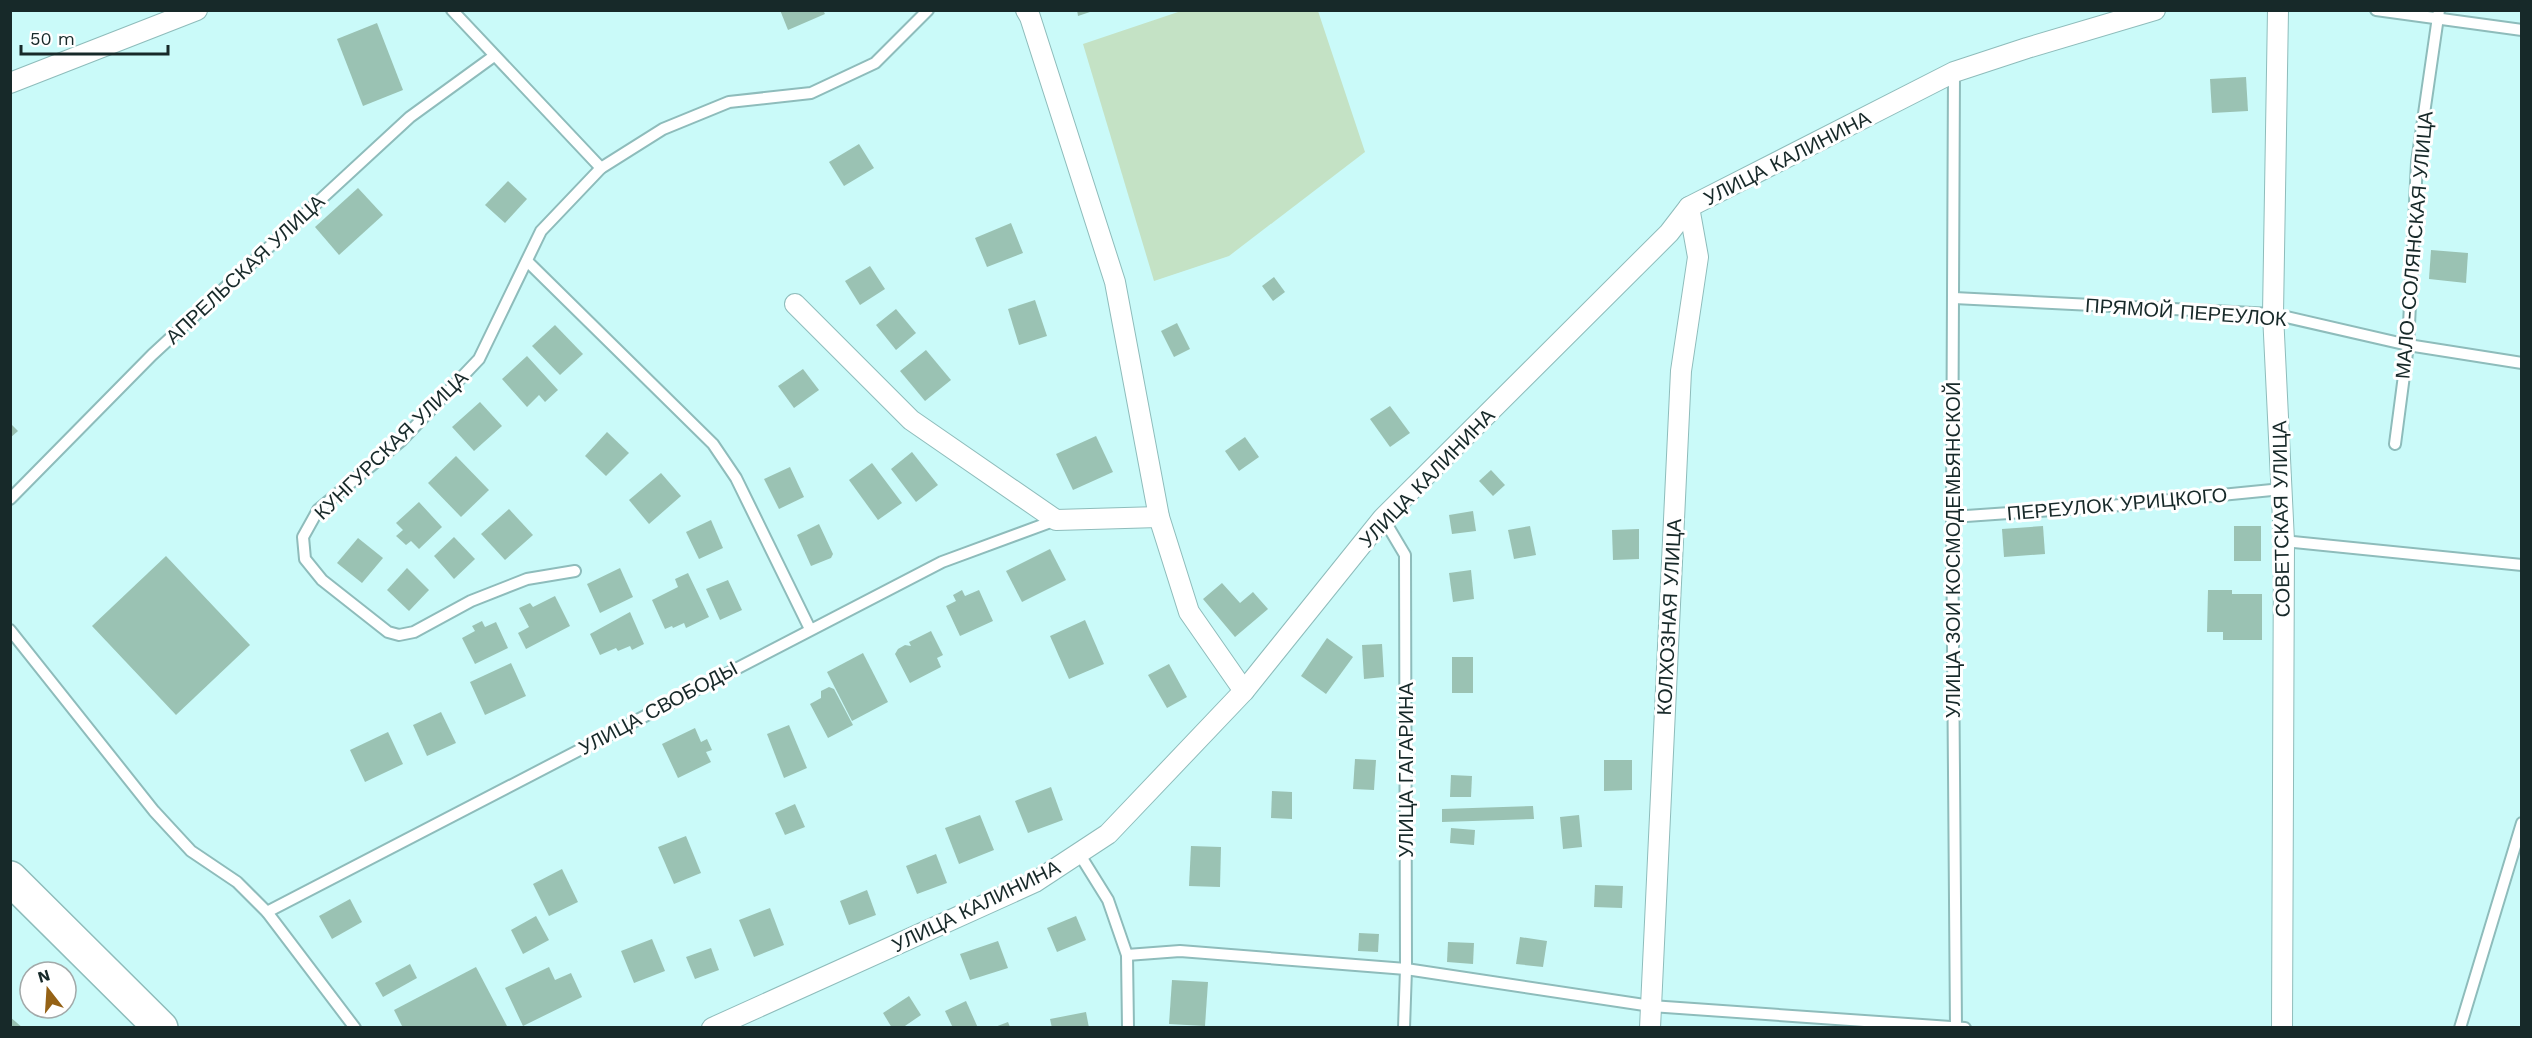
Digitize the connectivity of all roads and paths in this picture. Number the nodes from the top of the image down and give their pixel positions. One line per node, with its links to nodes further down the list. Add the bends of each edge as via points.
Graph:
1 (197, 10): 12 (street)
2 (452, 10): 10 (lane)
3 (928, 10): 13 (lane, КУНГУРСКАЯ УЛИЦА, via 875,63 811,93 729,102 663,129)
4 (1026, 10): 24 (street, via 1115,282)
5 (2155, 10): 11 (street, УЛИЦА КАЛИНИНА)
6 (2278, 10): 18 (street, СОВЕТСКАЯ УЛИЦА)
7 (2376, 10): 8 (lane)
8 (2438, 15): 9 (lane); 19 (lane, МАЛО-СОЛЯНСКАЯ УЛИЦА, via 2417,162)
9 (2522, 30)
10 (494, 56): 13 (lane); 23 (lane, АПРЕЛЬСКАЯ УЛИЦА, via 410,117 152,355)
11 (1954, 72): 14 (street, УЛИЦА КАЛИНИНА); 16 (lane, УЛИЦА ЗОИ КОСМОДЕМЬЯНСКОЙ)
12 (10, 83)
13 (601, 168): 15 (lane, КУНГУРСКАЯ УЛИЦА, via 541,231)
14 (1689, 207): 26 (street, УЛИЦА КАЛИНИНА, via 1670,233); 40 (street, КОЛХОЗНАЯ УЛИЦА, via 1698,256 1681,371)
15 (527, 261): 30 (lane, КУНГУРСКАЯ УЛИЦА, via 479,359 402,440 318,510 303,537 305,559 322,580 388,632 399,635 414,632 471,601 527,579); 31 (lane, via 713,444 736,478)
16 (1954, 298): 18 (lane, ПРЯМОЙ ПЕРЕУЛОК); 25 (lane, УЛИЦА ЗОИ КОСМОДЕМЬЯНСКОЙ)
17 (795, 304): 27 (street, via 911,420)
18 (2273, 314): 19 (lane, ПРЯМОЙ ПЕРЕУЛОК); 22 (street, СОВЕТСКАЯ УЛИЦА)
19 (2409, 345): 20 (lane, ПРЯМОЙ ПЕРЕУЛОК); 21 (lane, МАЛО-СОЛЯНСКАЯ УЛИЦА)
20 (2522, 363)
21 (2395, 444)
22 (2282, 489): 25 (lane, ПЕРЕУЛОК УРИЦКОГО); 28 (street, СОВЕТСКАЯ УЛИЦА)
23 (10, 499)
24 (1159, 517): 27 (street); 33 (street, via 1189,612)
25 (1952, 517): 41 (lane, УЛИЦА ЗОИ КОСМОДЕМЬЯНСКОЙ)
26 (1383, 518): 33 (street, УЛИЦА КАЛИНИНА); 39 (lane, УЛИЦА ГАГАРИНА, via 1405,555)
27 (1056, 520): 31 (lane, УЛИЦА СВОБОДЫ, via 942,562)
28 (2284, 541): 29 (lane); 49 (street, СОВЕТСКАЯ УЛИЦА)
29 (2522, 565)
30 (575, 572)
31 (810, 629): 37 (lane, УЛИЦА СВОБОДЫ)
32 (10, 630): 37 (lane, via 161,819 191,851 237,882)
33 (1244, 691): 35 (street, УЛИЦА КАЛИНИНА, via 1108,834)
34 (2522, 823): 50 (lane)
35 (1080, 855): 38 (lane, via 1108,900); 44 (street, УЛИЦА КАЛИНИНА, via 1035,882)
36 (10, 878): 42 (highway)
37 (267, 912): 43 (lane)
38 (1126, 954): 39 (lane, via 1180,951); 45 (lane)
39 (1406, 969): 40 (lane); 46 (lane, УЛИЦА ГАГАРИНА)
40 (1651, 1006): 41 (lane); 47 (street, КОЛХОЗНАЯ УЛИЦА)
41 (1956, 1027): 48 (lane)
42 (161, 1028)
43 (355, 1028)
44 (712, 1028)
45 (1128, 1028)
46 (1404, 1028)
47 (1650, 1028)
48 (1965, 1028)
49 (2282, 1028)
50 (2460, 1028)

